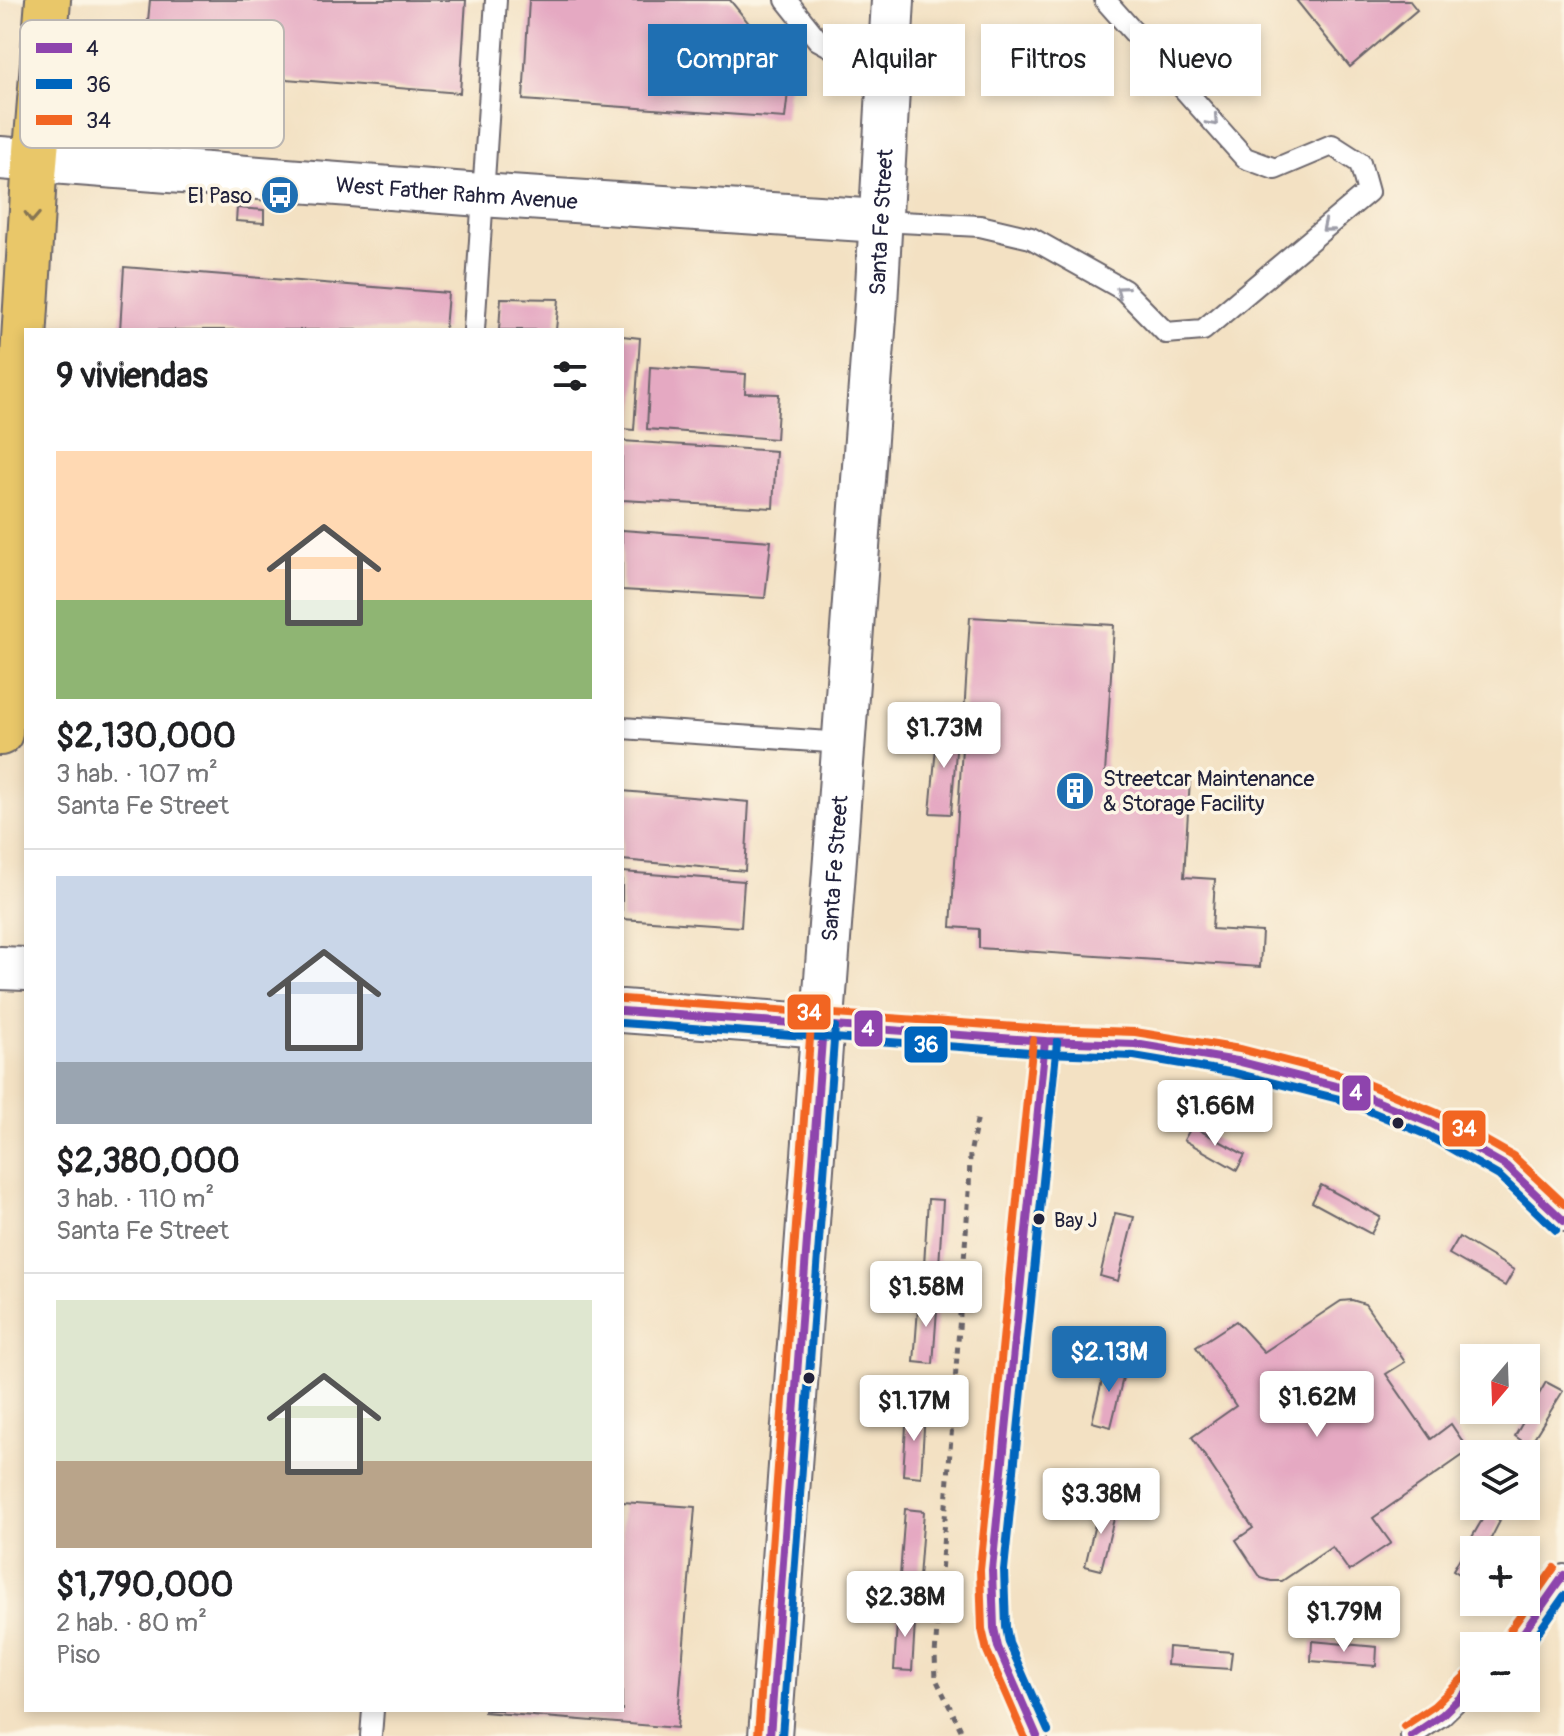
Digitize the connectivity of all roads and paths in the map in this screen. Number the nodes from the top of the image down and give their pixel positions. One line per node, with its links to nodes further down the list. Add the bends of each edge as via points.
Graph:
1 (48, 0): 6 (main road)
2 (496, 0): 11 (lane)
3 (786, 0): 8 (lane)
4 (893, 0): 7 (street, Santa Fe Street)
5 (1105, 0): 12 (lane, one-way to 12, via 1245,158 1275,169 1332,145 1360,163 1368,192 1203,330 1166,333 1124,290 1031,238 980,226)
6 (44, 20)
7 (891, 24)
8 (823, 43)
9 (887, 96): 12 (street, Santa Fe Street)
10 (18, 160): 11 (street, West Father Rahm Avenue); 15 (main road, one-way to 15)
11 (481, 195): 12 (street, West Father Rahm Avenue); 13 (lane)
12 (880, 221): 16 (street, Santa Fe Street)
13 (474, 328)
14 (624, 728): 16 (lane)
15 (0, 733)
16 (844, 743): 20 (street, Santa Fe Street)
17 (0, 968): 18 (street)
18 (24, 969)
19 (624, 1011): 20 (street)
20 (823, 1026): 21 (lane); 32 (street, Santa Fe Street)
21 (1045, 1041): 23 (lane, via 1135,1044 1237,1061 1347,1089 1432,1124 1506,1166); 33 (lane, via 992,1570 998,1647)
22 (978, 1116): 25 (path, via 970,1154)
23 (1564, 1221)
24 (900, 1383): 25 (path)
25 (956, 1387): 30 (path, via 935,1655 936,1679)
26 (1564, 1575): 27 (lane)
27 (1524, 1632)
28 (1460, 1698): 34 (lane)
29 (373, 1712): 31 (lane)
30 (961, 1730)
31 (371, 1736)
32 (770, 1736)
33 (1037, 1736)
34 (1411, 1736)

